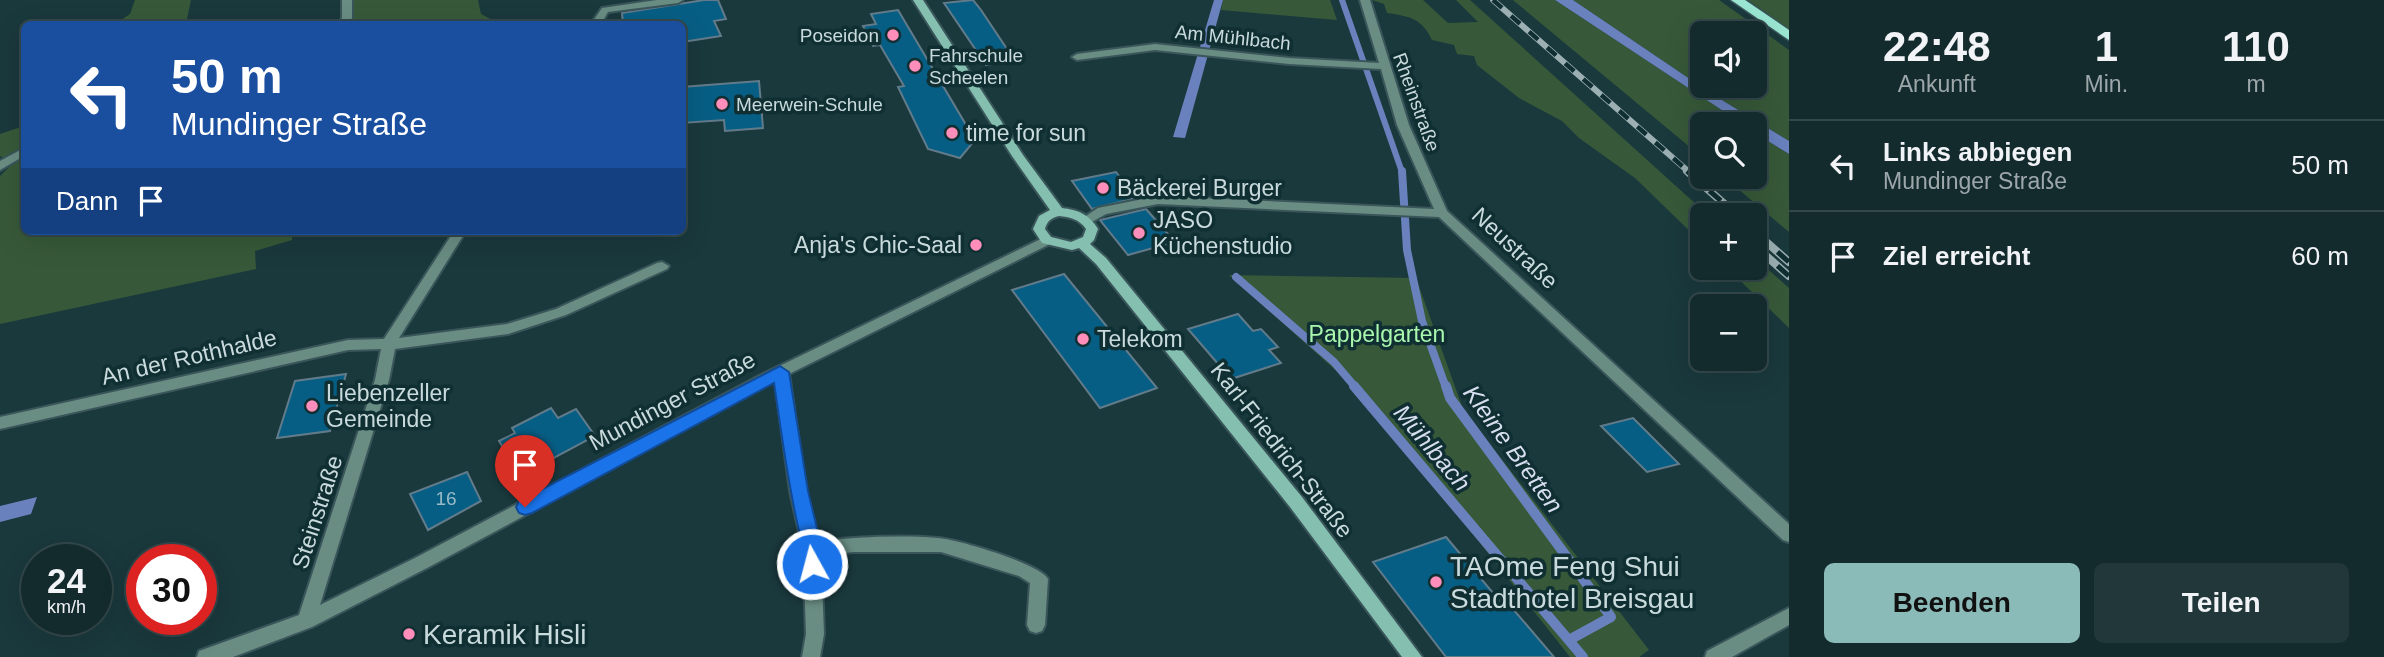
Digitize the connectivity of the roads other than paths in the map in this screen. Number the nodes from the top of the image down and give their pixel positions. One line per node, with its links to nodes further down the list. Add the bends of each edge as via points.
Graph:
1 (347, 0): 7 (street)
2 (678, 0): 6 (street)
3 (918, 0): 14 (street)
4 (1365, 0): 11 (street, Rheinstraße)
5 (1737, 0): 9 (main road)
6 (605, 5): 8 (street)
7 (344, 21)
8 (597, 21)
9 (1789, 36)
10 (1077, 57): 11 (street, Am Mühlbach, via 1154,47)
11 (1385, 66): 15 (street, Rheinstraße)
12 (21, 152): 13 (street)
13 (0, 166)
14 (1058, 212): 16 (street); 18 (street, via 1040,223)
15 (1437, 213): 16 (street, via 1158,200 1101,211); 24 (street, Neustraße)
16 (1086, 220): 19 (street, via 1092,235)
17 (457, 235): 21 (street, Steinstraße)
18 (1047, 240): 19 (street, via 1064,246); 22 (street, Mundinger Straße)
19 (1082, 244): 31 (street, Karl-Friedrich-Straße, via 1101,261 1296,502)
20 (662, 266): 21 (street, An der Rothhalde, via 536,322)
21 (389, 343): 23 (street, An der Rothhalde, via 348,345); 27 (street, Steinstraße, via 382,380)
22 (780, 372): 25 (street); 27 (street, Mundinger Straße)
23 (0, 423)
24 (1789, 535)
25 (813, 549): 28 (street, via 941,545 1024,570 1039,579); 30 (street, via 816,634)
26 (1789, 616): 32 (street)
27 (306, 621): 29 (street, Mundinger Straße)
28 (1036, 625)
29 (206, 657)
30 (811, 657)
31 (1413, 657)
32 (1714, 657)

